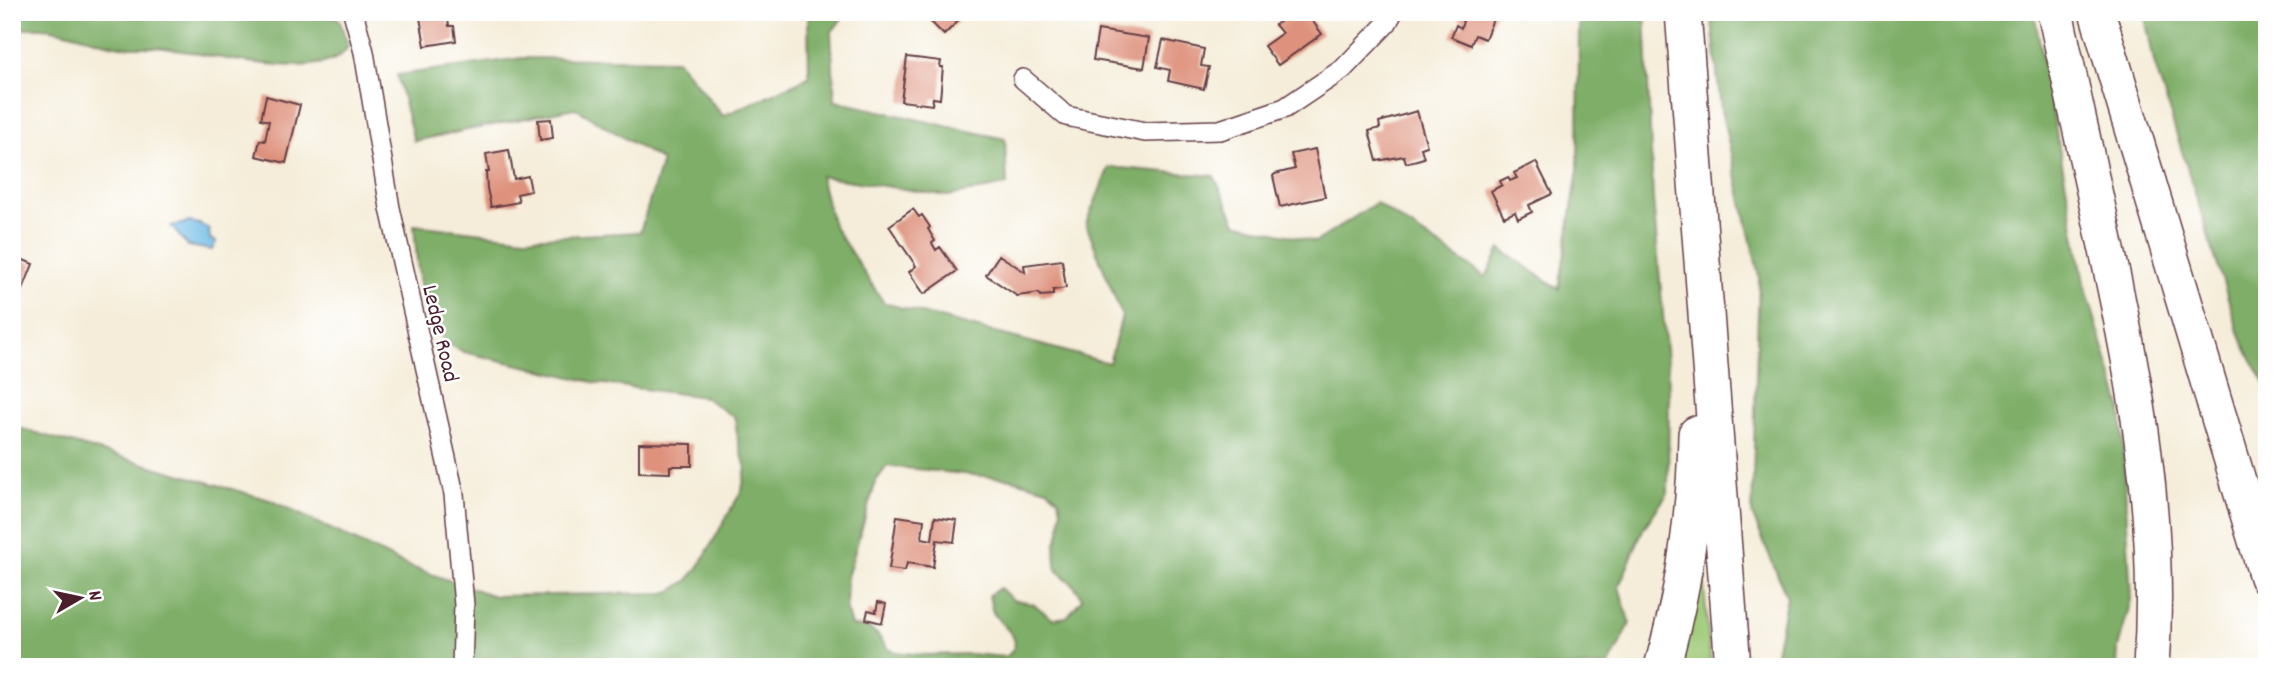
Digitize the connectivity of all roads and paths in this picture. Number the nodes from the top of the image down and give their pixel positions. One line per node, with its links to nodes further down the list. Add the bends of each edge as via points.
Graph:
1 (353, 12): 9 (street, Ledge Road, via 366,63 384,182 454,494 464,605)
2 (1393, 12): 6 (street, via 1343,69 1285,108 1220,130 1145,132 1066,116)
3 (1682, 12): 7 (highway)
4 (2055, 12): 12 (highway, via 2140,412 2153,530)
5 (2097, 12): 8 (highway)
6 (1023, 79)
7 (1707, 326): 10 (highway, via 1686,553); 11 (highway)
8 (2267, 577)
9 (462, 667)
10 (1662, 667)
11 (1733, 667)
12 (2151, 667)

